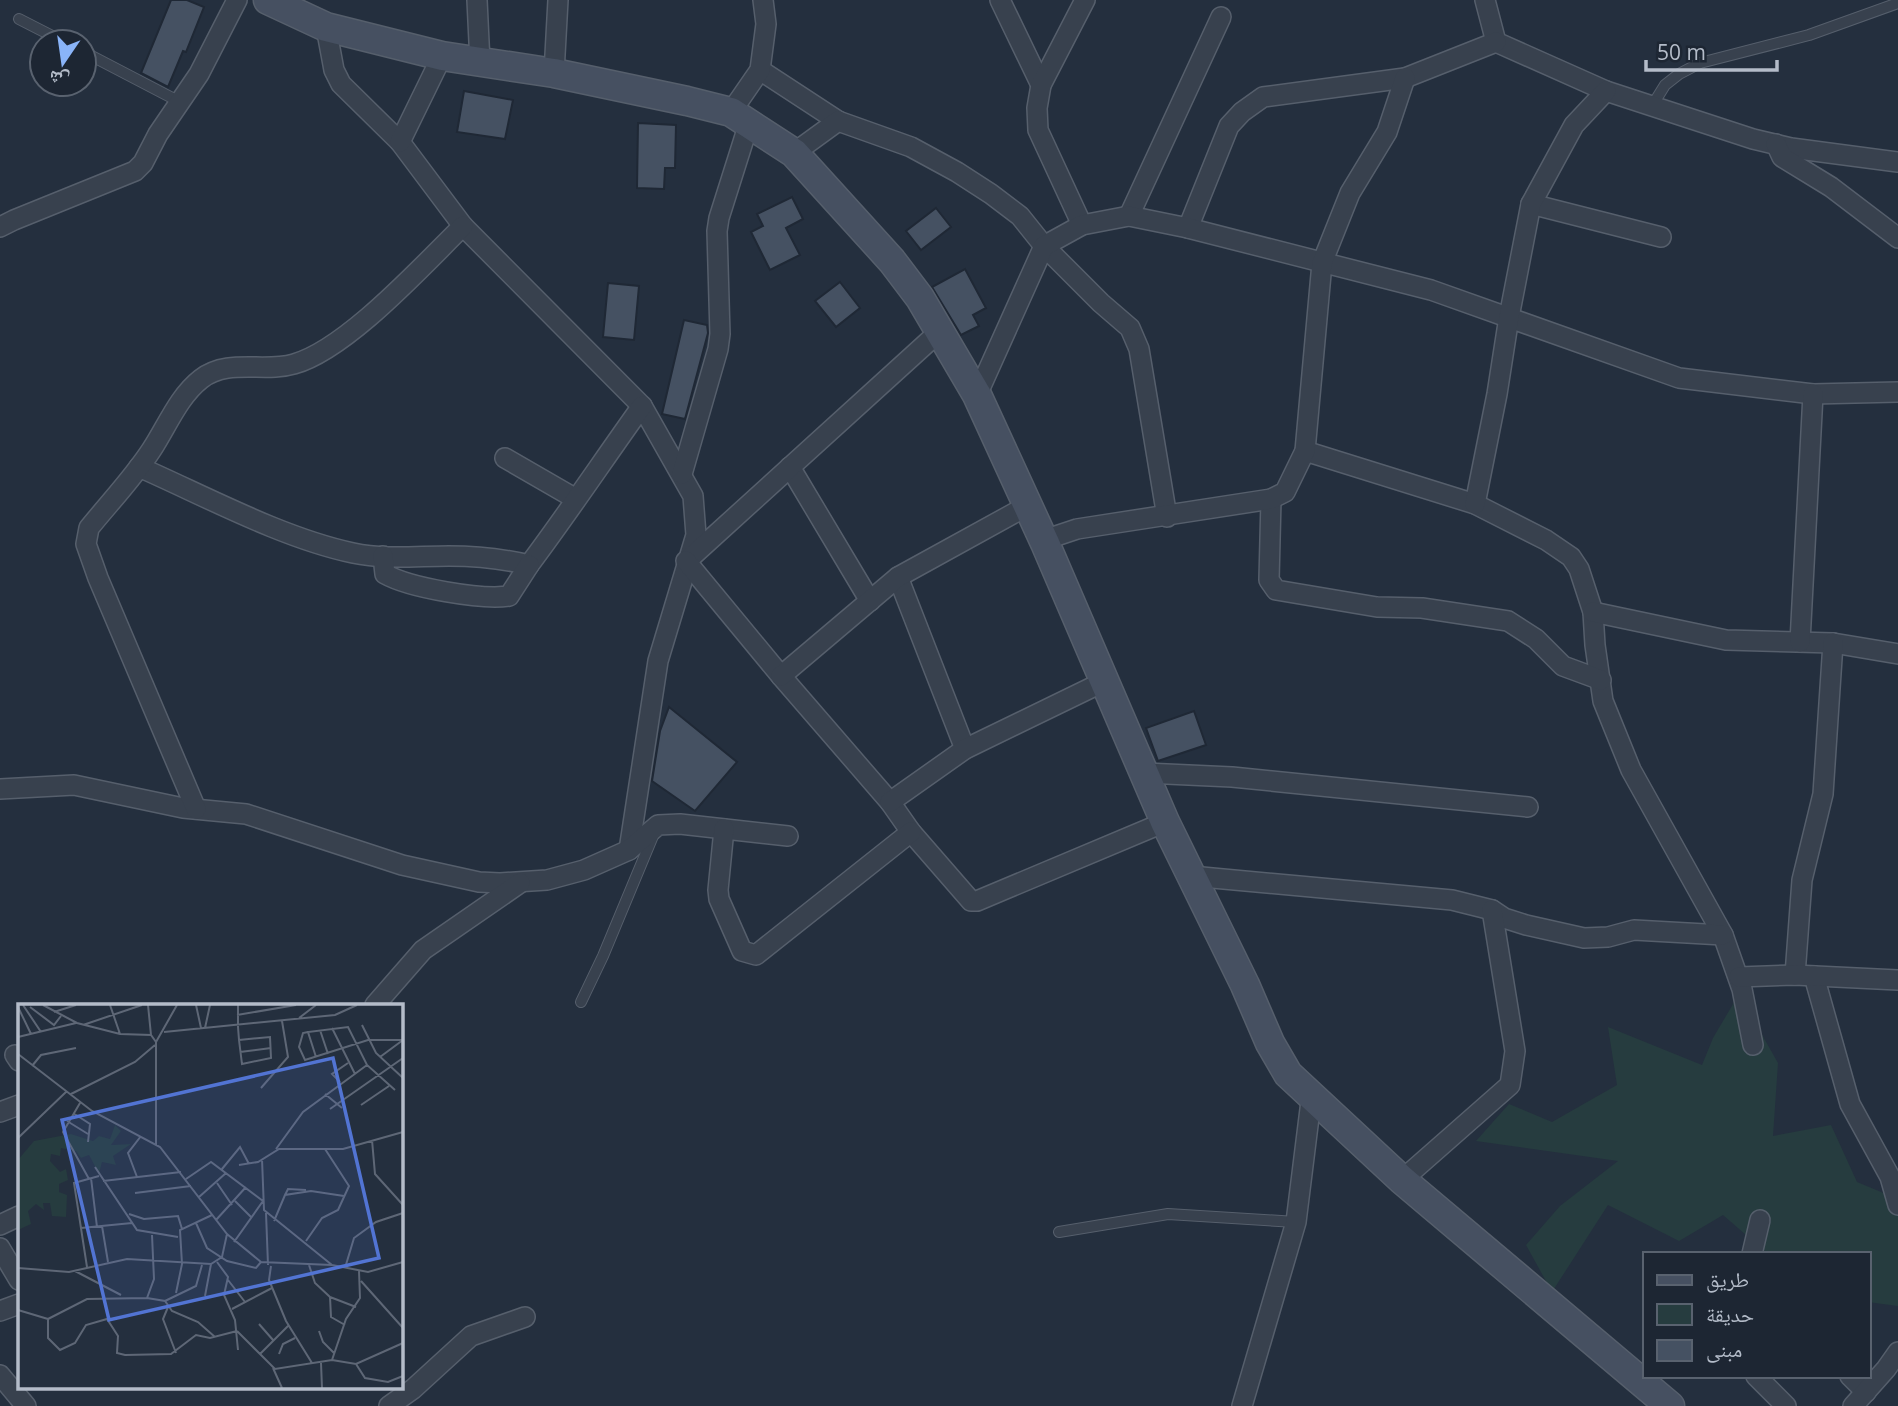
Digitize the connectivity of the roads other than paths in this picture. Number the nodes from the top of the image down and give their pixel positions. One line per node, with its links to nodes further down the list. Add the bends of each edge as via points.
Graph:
1 (237, 0): 23 (street)
2 (268, 0): 12 (street)
3 (477, 0): 17 (street)
4 (558, 0): 19 (street)
5 (763, 0): 18 (street, via 766,24)
6 (1000, 0): 21 (street)
7 (1085, 0): 21 (street)
8 (1485, 0): 14 (street)
9 (1898, 3): 24 (lane, via 1809,35 1700,63 1665,85)
10 (1221, 17): 32 (street)
11 (19, 19): 13 (lane)
12 (326, 26): 15 (street); 27 (street, via 341,84)
13 (37, 28)
14 (1496, 42): 20 (street); 22 (street)
15 (442, 57): 17 (street); 27 (street)
16 (98, 59): 23 (lane)
17 (480, 63): 19 (street)
18 (760, 71): 25 (street); 26 (street)
19 (554, 73): 25 (street, via 688,101)
20 (1405, 78): 36 (street, via 1263,97 1229,125); 40 (street, via 1387,132 1350,193)
21 (1041, 85): 33 (street, via 1038,130)
22 (1606, 90): 24 (street); 31 (street, via 1574,125)
23 (180, 102): 35 (street, via 135,171)
24 (1652, 106): 28 (street)
25 (740, 118): 29 (street); 51 (street, via 717,230 718,349)
26 (838, 121): 29 (street); 39 (street, via 911,147 957,172 1020,216)
27 (400, 142): 34 (street)
28 (1776, 145): 30 (street); 38 (street, via 1782,157)
29 (794, 153): 42 (street, via 891,261)
30 (1898, 162)
31 (1531, 204): 37 (street); 41 (street)
32 (1129, 216): 33 (street); 36 (street)
33 (1082, 225): 39 (street)
34 (463, 226): 46 (street); 49 (street, via 405,283 321,354 293,364 221,368 200,380)
35 (0, 227)
36 (1188, 228): 40 (street)
37 (1661, 237)
38 (1898, 238)
39 (1044, 246): 45 (street); 56 (street, via 1130,328 1139,349)
40 (1322, 263): 41 (street, via 1431,290); 47 (street)
41 (1509, 317): 44 (street, via 1679,378); 54 (street)
42 (940, 331): 45 (street); 50 (street)
43 (1898, 392): 44 (street)
44 (1813, 394): 64 (street)
45 (977, 396): 55 (street)
46 (642, 406): 51 (street); 52 (street)
47 (1306, 451): 53 (street, via 1285,492); 54 (street)
48 (505, 458): 52 (street)
49 (139, 467): 58 (street, via 314,542); 75 (street, via 89,528 86,544)
50 (790, 467): 59 (street); 62 (street)
51 (682, 474): 59 (street, via 695,512 696,535)
52 (576, 499): 60 (street)
53 (1271, 499): 56 (street); 68 (street, via 1269,580 1276,590 1508,621 1536,639 1563,666)
54 (1475, 504): 63 (street, via 1571,557)
55 (1027, 506): 57 (street); 61 (street)
56 (1167, 517): 57 (street, via 1077,529)
57 (1045, 542): 69 (street)
58 (383, 556): 60 (street, via 452,556); 60 (street, via 385,574 397,581 488,597 509,596)
59 (686, 561): 67 (street); 81 (street, via 658,661)
60 (529, 565)
61 (898, 577): 62 (street); 70 (street)
62 (870, 601): 67 (street)
63 (1594, 612): 64 (street, via 1726,640); 68 (street)
64 (1800, 642): 65 (street)
65 (1833, 643): 66 (street); 86 (street, via 1823,794 1802,880)
66 (1898, 654)
67 (781, 676): 73 (street)
68 (1601, 680): 85 (street, via 1603,701 1631,770)
69 (1105, 681): 70 (street); 71 (street)
70 (965, 749): 73 (street)
71 (1145, 773): 74 (street, via 1245,778); 76 (street)
72 (0, 789): 75 (street, via 74,785)
73 (890, 802): 79 (street)
74 (1528, 807)
75 (196, 809): 83 (street, via 246,814 435,873)
76 (1165, 822): 79 (street, via 977,901 965,896); 82 (street)
77 (657, 825): 78 (street); 81 (street); 89 (lane)
78 (724, 829): 79 (street, via 719,899 742,951 756,955); 80 (street)
79 (911, 832)
80 (788, 836)
81 (629, 850): 83 (street, via 566,876)
82 (1191, 876): 84 (street, via 1452,900); 92 (street, via 1270,1043 1289,1074)
83 (521, 883): 90 (street, via 423,950)
84 (1492, 910): 85 (street, via 1526,925 1584,938 1634,930); 95 (street, via 1516,1051 1510,1085)
85 (1723, 935): 87 (street)
86 (1804, 975): 87 (street); 88 (street); 96 (street, via 1850,1104 1890,1177)
87 (1739, 977): 91 (street)
88 (1898, 980)
89 (581, 1002)
90 (376, 1004)
91 (1754, 1045)
92 (1312, 1093): 95 (street); 99 (street)
93 (18, 1105): 94 (street)
94 (0, 1112)
95 (1402, 1180): 116 (street)
96 (1898, 1205)
97 (18, 1216): 100 (street)
98 (1760, 1220): 103 (street)
99 (1296, 1222): 101 (lane, via 1168,1214); 115 (street)
100 (0, 1225)
101 (1059, 1232)
102 (0, 1248): 104 (street)
103 (1752, 1252)
104 (18, 1278)
105 (18, 1304): 106 (street)
106 (0, 1311)
107 (525, 1317): 114 (street, via 471,1336)
108 (1898, 1352): 112 (street)
109 (0, 1375): 113 (street)
110 (1758, 1378): 117 (street)
111 (1851, 1378): 112 (street)
112 (1860, 1399)
113 (26, 1406)
114 (389, 1406)
115 (1242, 1406)
116 (1670, 1406)
117 (1786, 1406)

